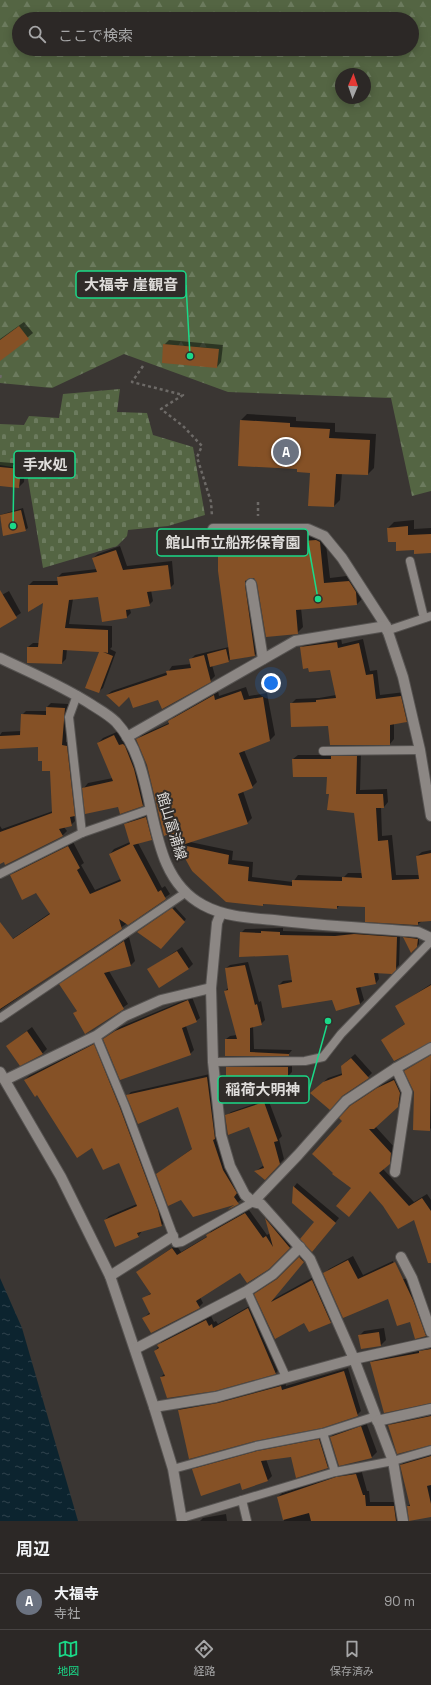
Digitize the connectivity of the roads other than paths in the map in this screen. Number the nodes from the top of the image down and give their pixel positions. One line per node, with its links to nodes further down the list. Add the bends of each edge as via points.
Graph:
1 (213, 529): 5 (street, via 308,529 324,536 342,558)
2 (410, 561): 4 (lane)
3 (251, 584): 7 (street)
4 (428, 617): 5 (lane)
5 (386, 629): 7 (street, via 295,641); 10 (street, via 404,676)
6 (0, 658): 8 (street, 館山富浦線)
7 (263, 659): 9 (street)
8 (77, 695): 9 (street, 館山富浦線, via 116,722); 15 (lane, via 69,716)
9 (127, 737): 13 (street, 館山富浦線, via 137,756)
10 (420, 750): 11 (lane); 12 (street)
11 (323, 751)
12 (429, 793): 14 (street)
13 (151, 809): 15 (lane); 17 (street, 館山富浦線, via 162,853)
14 (431, 816)
15 (82, 833): 16 (lane)
16 (0, 874)
17 (185, 893): 18 (street, 館山富浦線); 22 (lane)
18 (221, 913): 19 (street, 館山富浦線, via 314,925 418,932); 21 (street, via 217,923)
19 (431, 938)
20 (431, 941): 25 (lane, via 341,1034 323,1057 305,1061)
21 (211, 988): 23 (street, via 160,1000 125,1016); 25 (street)
22 (0, 1018)
23 (96, 1036): 27 (street); 30 (lane)
24 (431, 1048): 26 (street)
25 (213, 1062): 29 (street, via 220,1135 230,1166 245,1195)
26 (396, 1068): 28 (street, via 407,1092); 29 (street, via 346,1102)
27 (2, 1076): 33 (street, via 61,1177)
28 (395, 1172)
29 (253, 1202): 30 (lane, via 182,1242 176,1243); 31 (street, via 261,1204)
30 (173, 1236): 33 (street)
31 (300, 1247): 34 (street, via 273,1274); 38 (street, via 310,1259)
32 (401, 1257): 35 (street, via 412,1278)
33 (110, 1276): 37 (street)
34 (247, 1291): 37 (street); 39 (lane)
35 (431, 1332)
36 (431, 1342): 38 (street)
37 (135, 1349): 40 (street)
38 (354, 1359): 39 (street); 42 (street)
39 (286, 1378): 40 (street, via 216,1397)
40 (154, 1407): 46 (street)
41 (431, 1409): 42 (street)
42 (377, 1418): 43 (lane); 45 (street)
43 (324, 1432): 46 (lane, via 256,1446); 47 (lane)
44 (431, 1450): 45 (lane)
45 (392, 1460): 47 (lane); 51 (street)
46 (173, 1469): 49 (street)
47 (335, 1472): 48 (lane)
48 (242, 1500): 49 (lane); 50 (lane)
49 (182, 1520)
50 (247, 1521)
51 (403, 1521)

